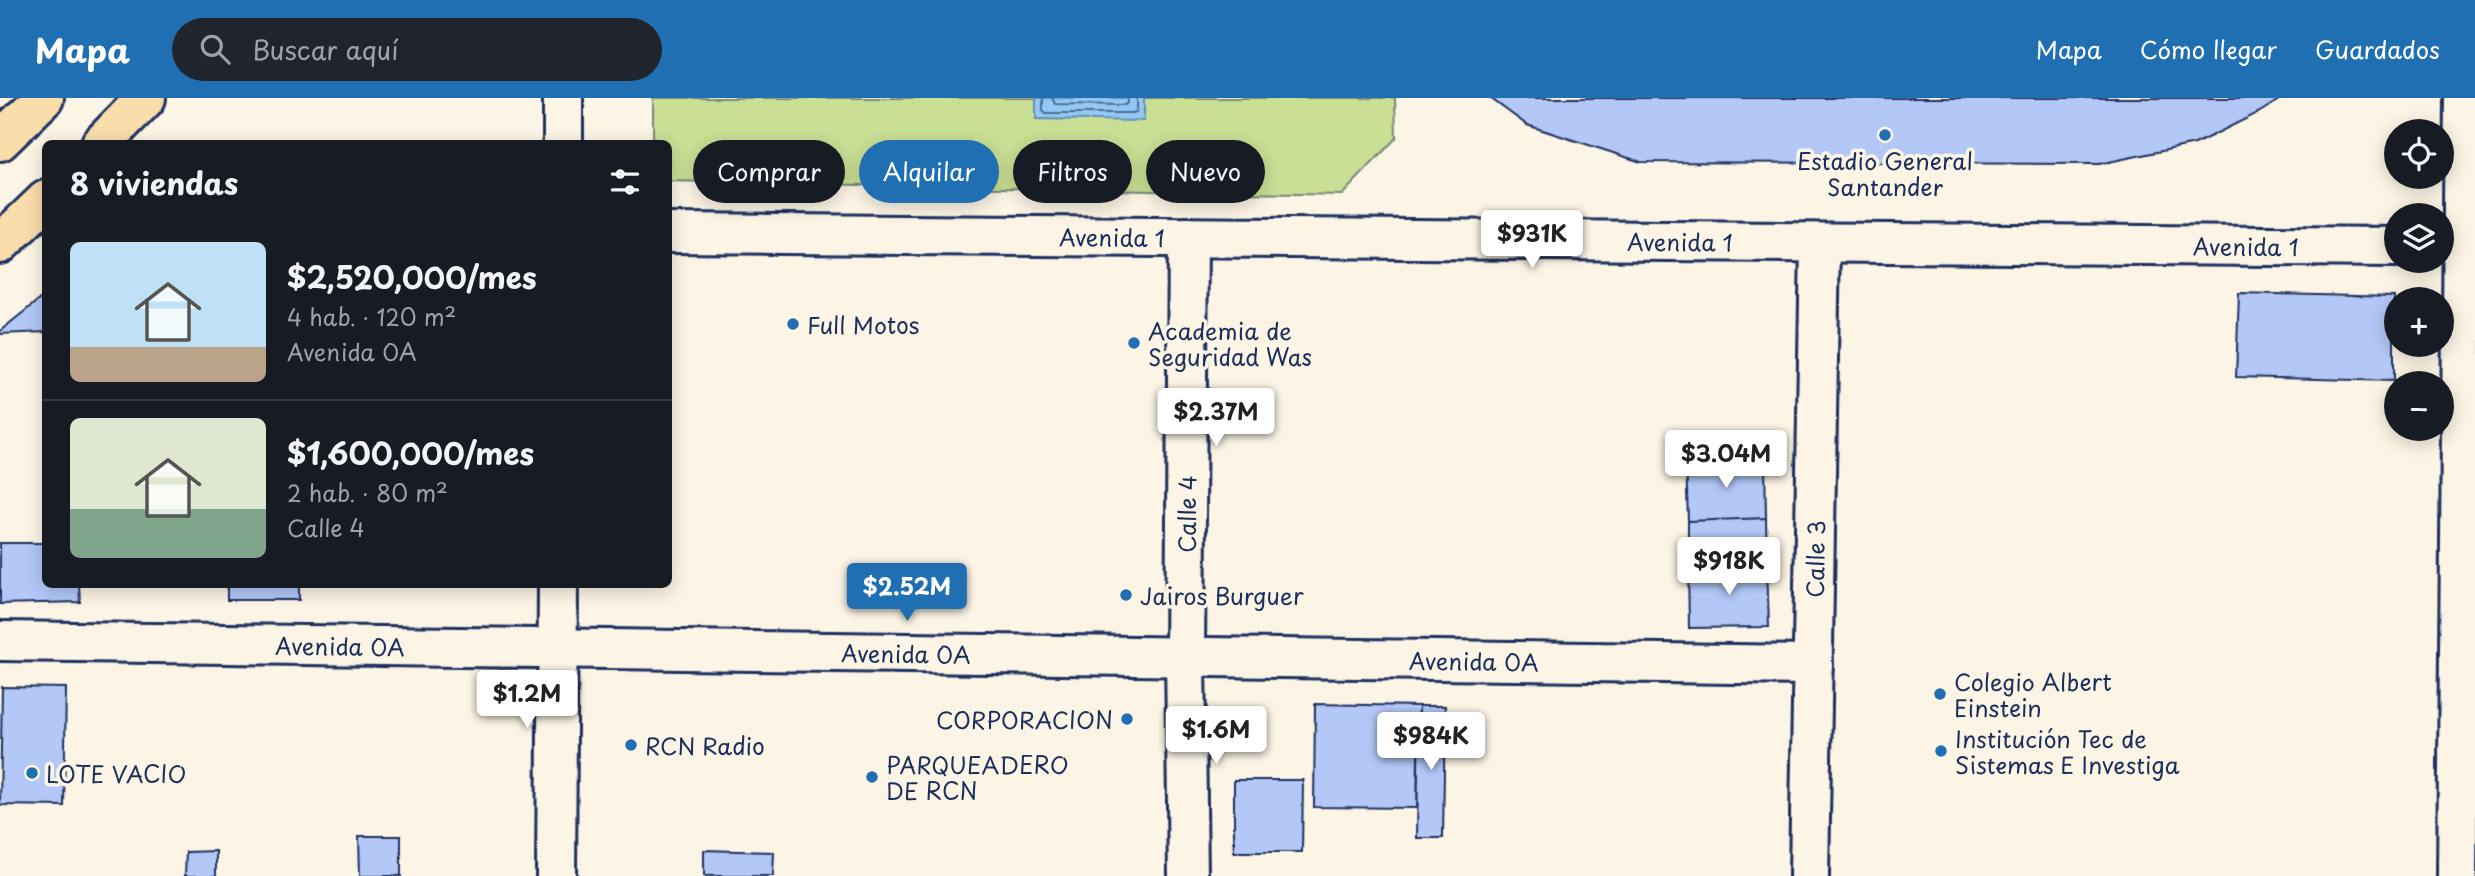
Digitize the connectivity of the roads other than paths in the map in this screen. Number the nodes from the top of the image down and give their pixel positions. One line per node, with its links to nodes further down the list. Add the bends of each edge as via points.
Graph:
1 (44, 98): 7 (main road)
2 (146, 98): 5 (main road)
3 (563, 98): 6 (street)
4 (2464, 98): 14 (street)
5 (105, 140)
6 (563, 140)
7 (0, 141)
8 (42, 204): 9 (main road)
9 (16, 232)
10 (672, 233): 11 (street, Avenida 1)
11 (1188, 237): 12 (street, Avenida 1); 18 (street, Calle 4)
12 (1819, 243): 13 (street, Avenida 1); 19 (street, Calle 3)
13 (2384, 247)
14 (2459, 248): 23 (street)
15 (558, 588): 17 (street)
16 (0, 640): 17 (street, Avenida 0A)
17 (558, 647): 18 (street, Avenida 0A); 20 (street)
18 (1185, 657): 19 (street, Avenida 0A); 21 (street, Calle 4)
19 (1813, 665): 22 (street, Calle 3)
20 (556, 876)
21 (1188, 876)
22 (1809, 876)
23 (2457, 876)

